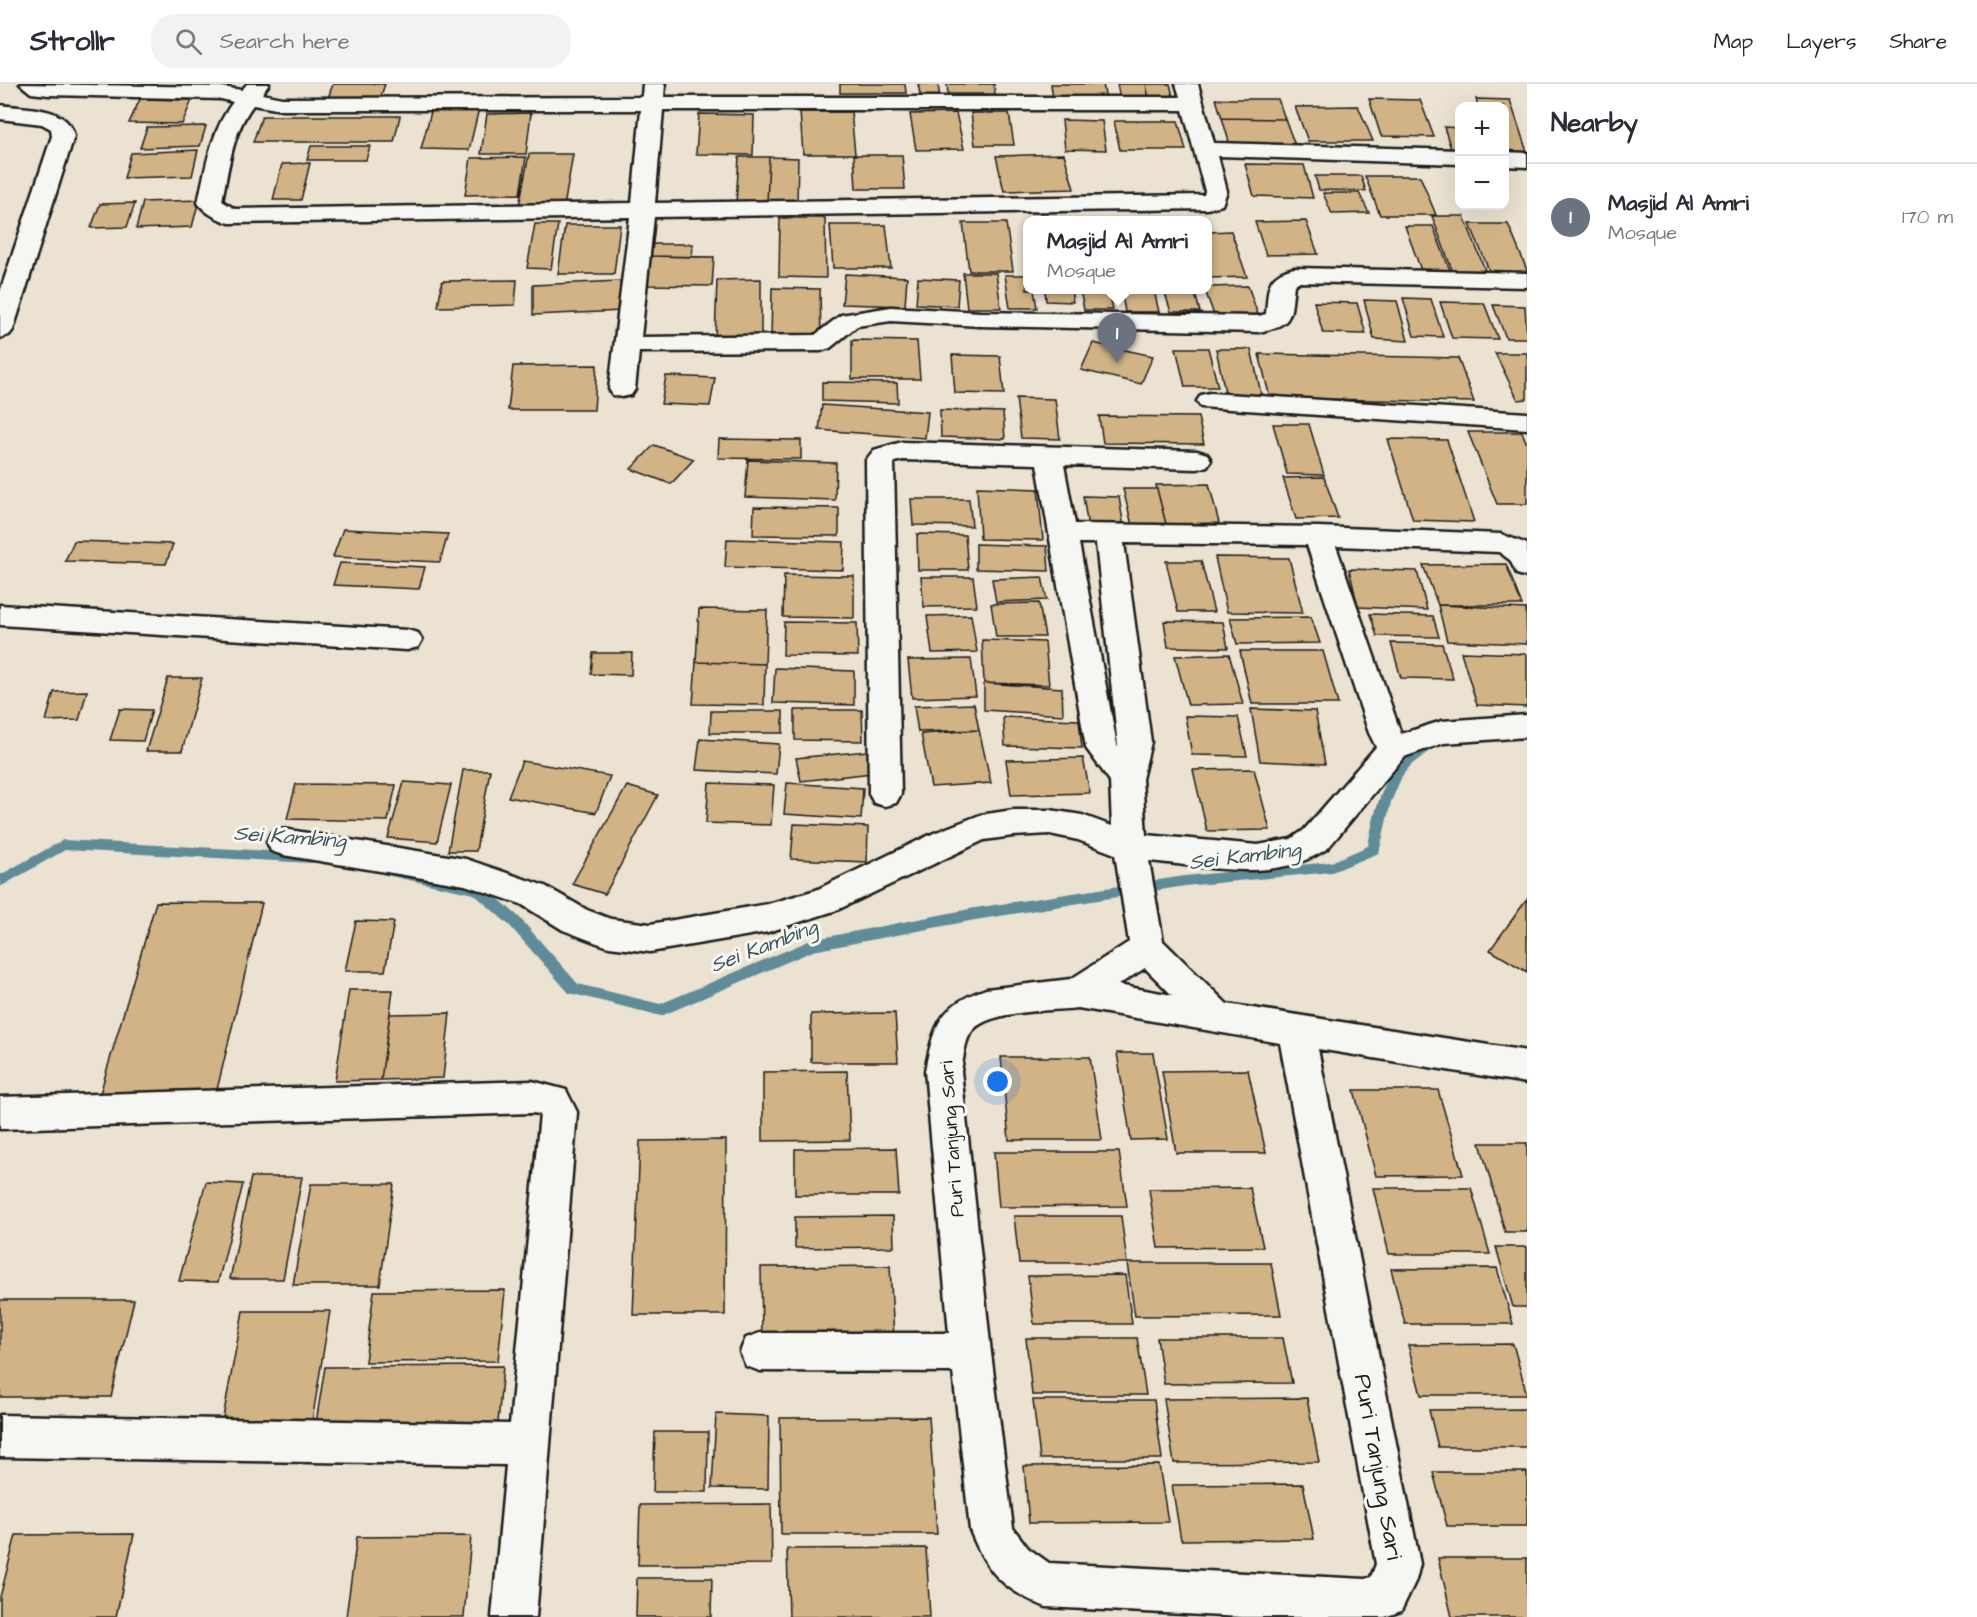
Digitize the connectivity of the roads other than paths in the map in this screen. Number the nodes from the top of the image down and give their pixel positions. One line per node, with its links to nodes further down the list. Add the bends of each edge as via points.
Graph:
1 (31, 84): 2 (street, via 49,90)
2 (252, 91): 4 (street, via 282,104); 10 (street, via 233,117 223,141 210,203 230,216)
3 (1190, 93): 4 (street); 6 (street)
4 (653, 94): 10 (street)
5 (0, 112): 12 (street, via 48,118 61,126 63,136)
6 (1206, 149): 7 (street); 10 (street, via 1216,191 1214,200 1207,202)
7 (1455, 157)
8 (1509, 159): 9 (street)
9 (1527, 159)
10 (643, 209): 13 (street)
11 (1527, 280): 13 (street, via 1294,275 1282,281 1278,315 1273,321 1259,324 891,314 850,320 821,343)
12 (0, 330)
13 (629, 345): 14 (street)
14 (622, 389)
15 (1210, 401): 16 (street)
16 (1527, 421)
17 (1049, 456): 18 (street); 19 (street); 28 (street, via 902,451 880,460)
18 (1197, 460)
19 (1064, 533): 20 (street); 27 (street, via 1102,748)
20 (1109, 533): 21 (street); 27 (street, via 1135,742)
21 (1318, 536): 22 (street, via 1501,543 1521,553); 26 (street)
22 (1527, 567)
23 (0, 615): 24 (street)
24 (408, 640)
25 (1527, 726): 26 (street, via 1442,732)
26 (1393, 750): 30 (street, via 1317,839 1300,850 1258,858)
27 (1126, 779): 30 (street)
28 (885, 794)
29 (283, 842): 30 (street, via 466,872 533,895 575,920 609,933 651,938 768,918 825,902 980,828 1050,822 1082,828)
30 (1133, 859): 31 (street)
31 (1145, 935): 32 (street); 33 (street)
32 (1077, 993): 33 (street, Puri Tanjung Sari); 38 (street, Puri Tanjung Sari, via 986,1004 961,1019 950,1035 943,1071)
33 (1215, 1015): 34 (street, Puri Tanjung Sari)
34 (1296, 1031): 35 (street, Puri Tanjung Sari); 38 (street, Puri Tanjung Sari, via 1398,1564 1385,1595 1365,1601 1046,1584 1029,1578 1006,1556 992,1530)
35 (1527, 1067)
36 (0, 1113): 40 (street, via 532,1097 553,1101 559,1112)
37 (760, 1352): 38 (street)
38 (970, 1353)
39 (0, 1436): 40 (street)
40 (530, 1445): 41 (street)
41 (514, 1617)

